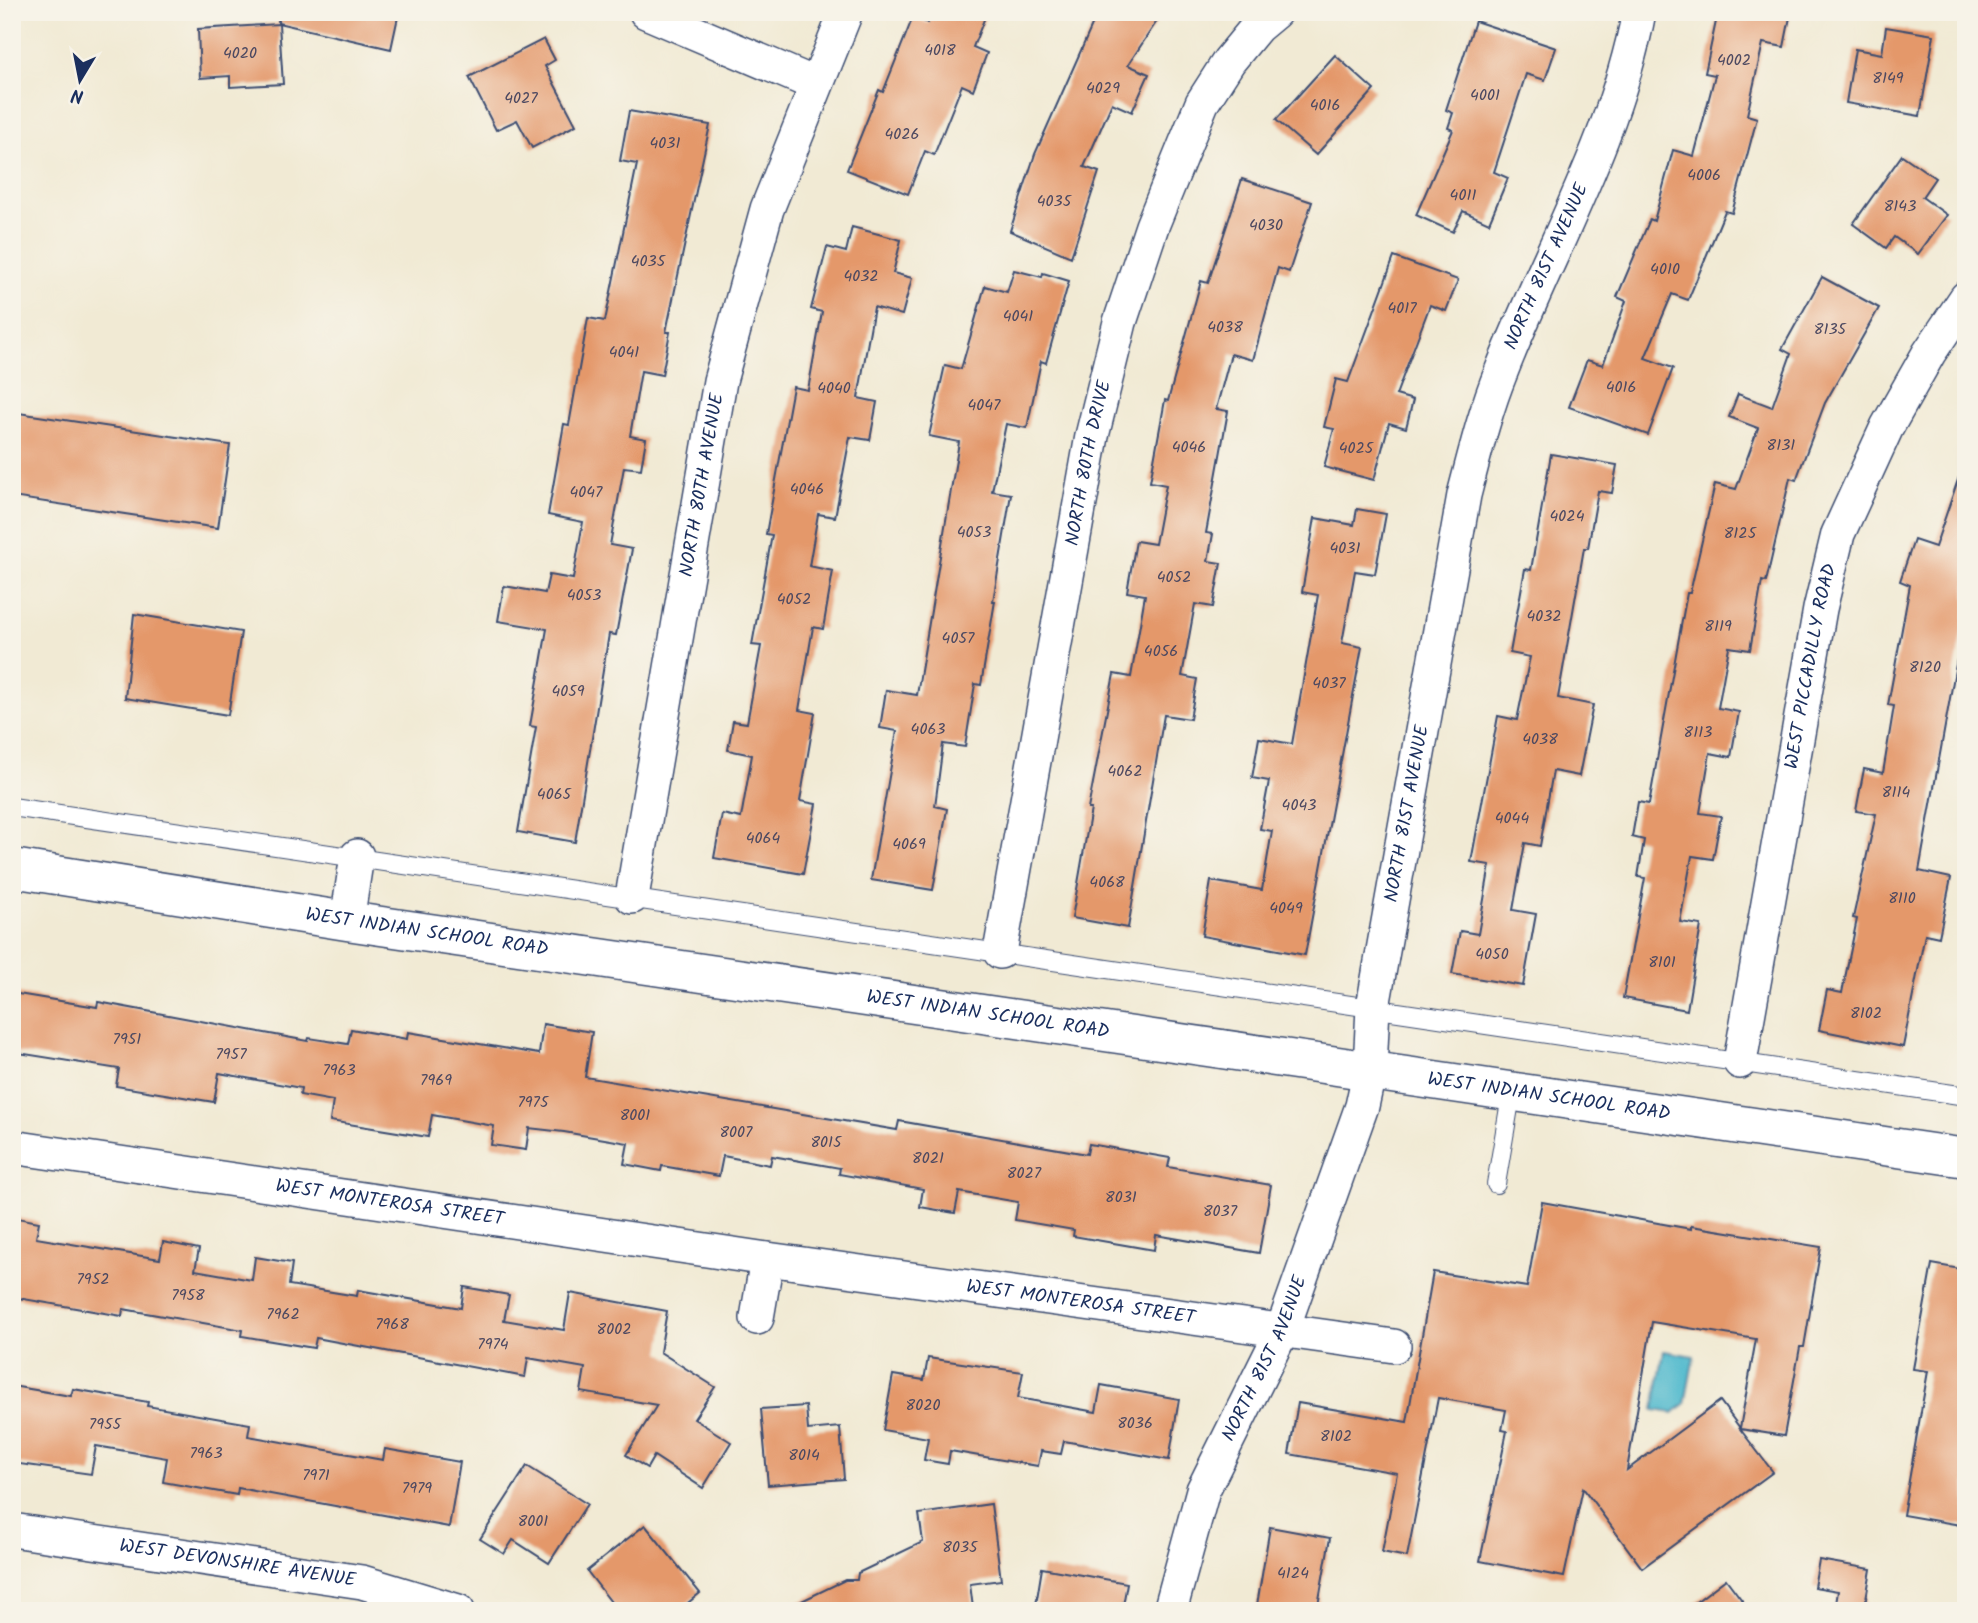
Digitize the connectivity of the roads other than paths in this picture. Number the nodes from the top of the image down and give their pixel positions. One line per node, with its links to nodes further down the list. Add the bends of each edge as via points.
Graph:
1 (646, 12): 5 (street)
2 (846, 12): 5 (street, NORTH 80TH AVENUE)
3 (1275, 12): 12 (street, NORTH 80TH DRIVE, via 1256,27 1202,103 1152,226 1120,322 1092,436)
4 (1639, 12): 13 (street, NORTH 81ST AVENUE, via 1601,141 1500,372 1480,430 1462,507)
5 (816, 84): 10 (street, NORTH 80TH AVENUE, via 767,209 720,380)
6 (1966, 298): 14 (street, WEST PICCADILLY ROAD, via 1887,427 1838,534 1820,609)
7 (12, 807): 8 (lane)
8 (357, 856): 10 (lane); 11 (street)
9 (12, 867): 11 (main road, WEST INDIAN SCHOOL ROAD)
10 (632, 897): 12 (lane)
11 (347, 921): 15 (main road, WEST INDIAN SCHOOL ROAD)
12 (1000, 952): 13 (lane)
13 (1373, 1007): 14 (lane); 15 (street, NORTH 81ST AVENUE)
14 (1740, 1062): 17 (lane)
15 (1370, 1069): 16 (main road, WEST INDIAN SCHOOL ROAD); 23 (street, NORTH 81ST AVENUE, via 1362,1106)
16 (1512, 1090): 19 (main road, WEST INDIAN SCHOOL ROAD); 20 (lane)
17 (1966, 1096)
18 (12, 1147): 21 (street, WEST MONTEROSA STREET)
19 (1966, 1158)
20 (1496, 1184)
21 (767, 1259): 22 (street); 23 (street, WEST MONTEROSA STREET)
22 (757, 1318)
23 (1282, 1331): 24 (street, WEST MONTEROSA STREET); 27 (street, NORTH 81ST AVENUE, via 1203,1490)
24 (1394, 1346)
25 (12, 1530): 26 (street, WEST DEVONSHIRE AVENUE, via 362,1582)
26 (458, 1611)
27 (1170, 1611)

